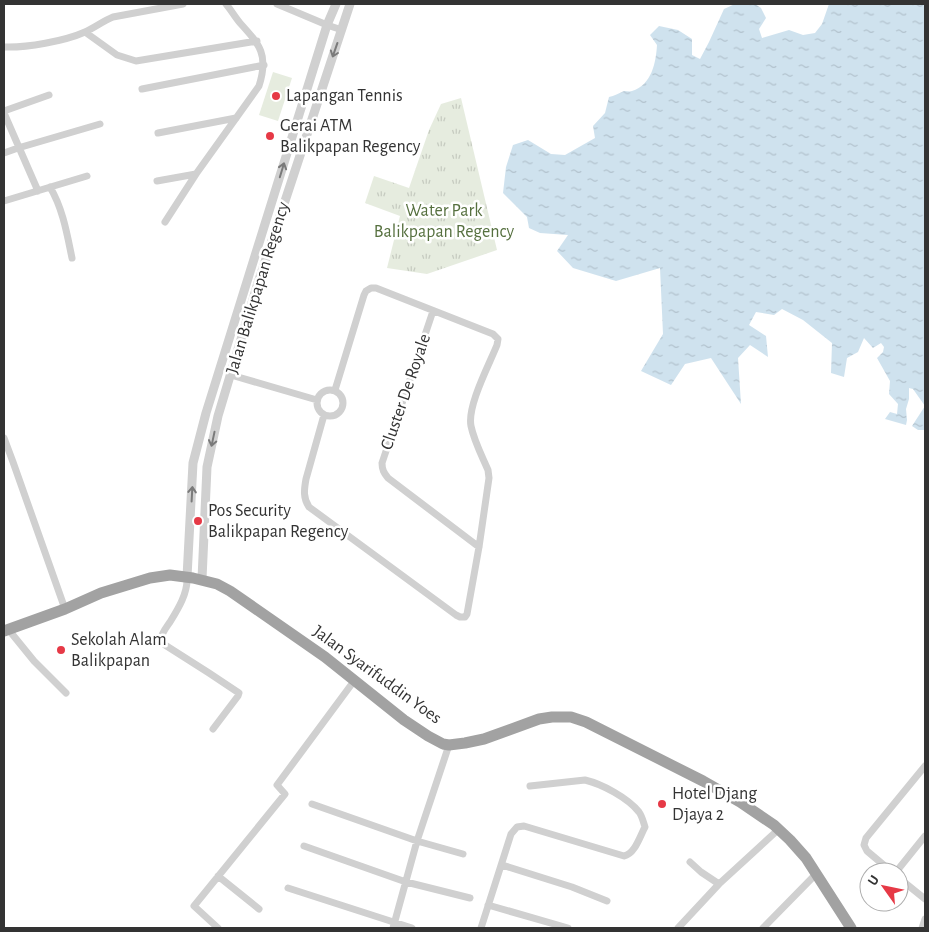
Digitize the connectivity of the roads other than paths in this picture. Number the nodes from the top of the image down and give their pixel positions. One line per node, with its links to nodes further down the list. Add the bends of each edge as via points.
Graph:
1 (183, 4): 8 (street, via 112,17)
2 (226, 4): 9 (street)
3 (277, 4): 6 (street)
4 (336, 4): 6 (street, Jalan Balikpapan Regency)
5 (350, 4): 7 (street, Jalan Balikpapan Regency)
6 (327, 26): 7 (street); 28 (street, Jalan Balikpapan Regency, one-way to 6)
7 (342, 30): 28 (street, Jalan Balikpapan Regency, one-way to 28)
8 (85, 32): 9 (street, via 117,55 136,61); 10 (street, via 46,43)
9 (257, 41): 11 (street)
10 (4, 47)
11 (264, 65): 12 (street); 15 (street, via 259,86)
12 (142, 89)
13 (49, 95): 14 (street)
14 (4, 112): 18 (street)
15 (236, 118): 17 (street); 20 (street)
16 (100, 124): 18 (street)
17 (158, 133)
18 (18, 148): 19 (street); 24 (street)
19 (4, 153)
20 (196, 174): 22 (street); 26 (street)
21 (87, 176): 23 (street)
22 (157, 181)
23 (50, 187): 24 (street); 27 (street, via 63,218)
24 (38, 191): 25 (street)
25 (4, 201)
26 (165, 222)
27 (72, 258)
28 (252, 284): 30 (street, Jalan Balikpapan Regency); 31 (street, Jalan Balikpapan Regency)
29 (433, 311): 33 (street, Cluster De Royale, via 376,288 366,291); 39 (street, Cluster De Royale, via 493,334 498,339 470,415 489,478); 39 (street, Cluster De Royale, via 382,468 388,478)
30 (225, 351): 31 (street); 35 (street, Jalan Balikpapan Regency)
31 (236, 356): 32 (street, Jalan Balikpapan Regency)
32 (231, 375): 34 (street); 36 (street, Jalan Balikpapan Regency)
33 (335, 390): 34 (street, via 324,391); 37 (street, via 344,402 343,409 331,417)
34 (317, 400): 37 (street, via 318,409)
35 (207, 409): 36 (street); 40 (street, Jalan Balikpapan Regency, one-way to 35, via 193,463)
36 (220, 412): 41 (street, Jalan Balikpapan Regency, one-way to 41, via 207,467)
37 (324, 415): 39 (street, Cluster De Royale, via 304,490 309,507 460,618 467,614)
38 (4, 438): 42 (street)
39 (479, 547)
40 (187, 577): 41 (highway, Jalan Syarifuddin Yoes); 42 (highway, Jalan Syarifuddin Yoes, via 150,578 101,592); 46 (street, via 186,592 161,640 238,693)
41 (202, 580): 44 (highway, Jalan Syarifuddin Yoes, via 230,591)
42 (65, 609): 43 (highway, Jalan Syarifuddin Yoes)
43 (6, 630): 45 (street)
44 (354, 681): 47 (highway, Jalan Syarifuddin Yoes, via 404,720); 61 (street, via 277,785 285,794)
45 (66, 693)
46 (213, 728)
47 (449, 745): 51 (highway, Jalan Syarifuddin Yoes, via 484,739 539,719 571,717 703,781); 53 (street)
48 (925, 766): 57 (street, via 866,838 864,845 867,851)
49 (530, 786): 59 (street, via 592,782 633,806 645,826 627,856 524,826 517,827 511,834)
50 (312, 804): 53 (street)
51 (779, 829): 60 (highway, Jalan Syarifuddin Yoes); 63 (street)
52 (925, 836): 58 (street)
53 (417, 841): 55 (street); 62 (street)
54 (304, 846): 62 (street)
55 (463, 854)
56 (690, 862): 63 (street)
57 (880, 862)
58 (904, 862)
59 (502, 865): 68 (street); 69 (street)
60 (816, 874): 78 (street); 79 (highway, Jalan Syarifuddin Yoes)
61 (218, 876): 70 (street); 73 (street, via 194,906)
62 (406, 882): 66 (street); 72 (street)
63 (719, 884): 77 (street)
64 (909, 886): 67 (street)
65 (288, 888): 72 (street)
66 (470, 898)
67 (925, 899)
68 (607, 900)
69 (488, 905): 75 (street); 76 (street)
70 (259, 909)
71 (925, 919): 80 (street)
72 (394, 926): 74 (street)
73 (218, 928)
74 (412, 928)
75 (481, 928)
76 (568, 928)
77 (678, 928)
78 (763, 928)
79 (851, 928)
80 (922, 928)

